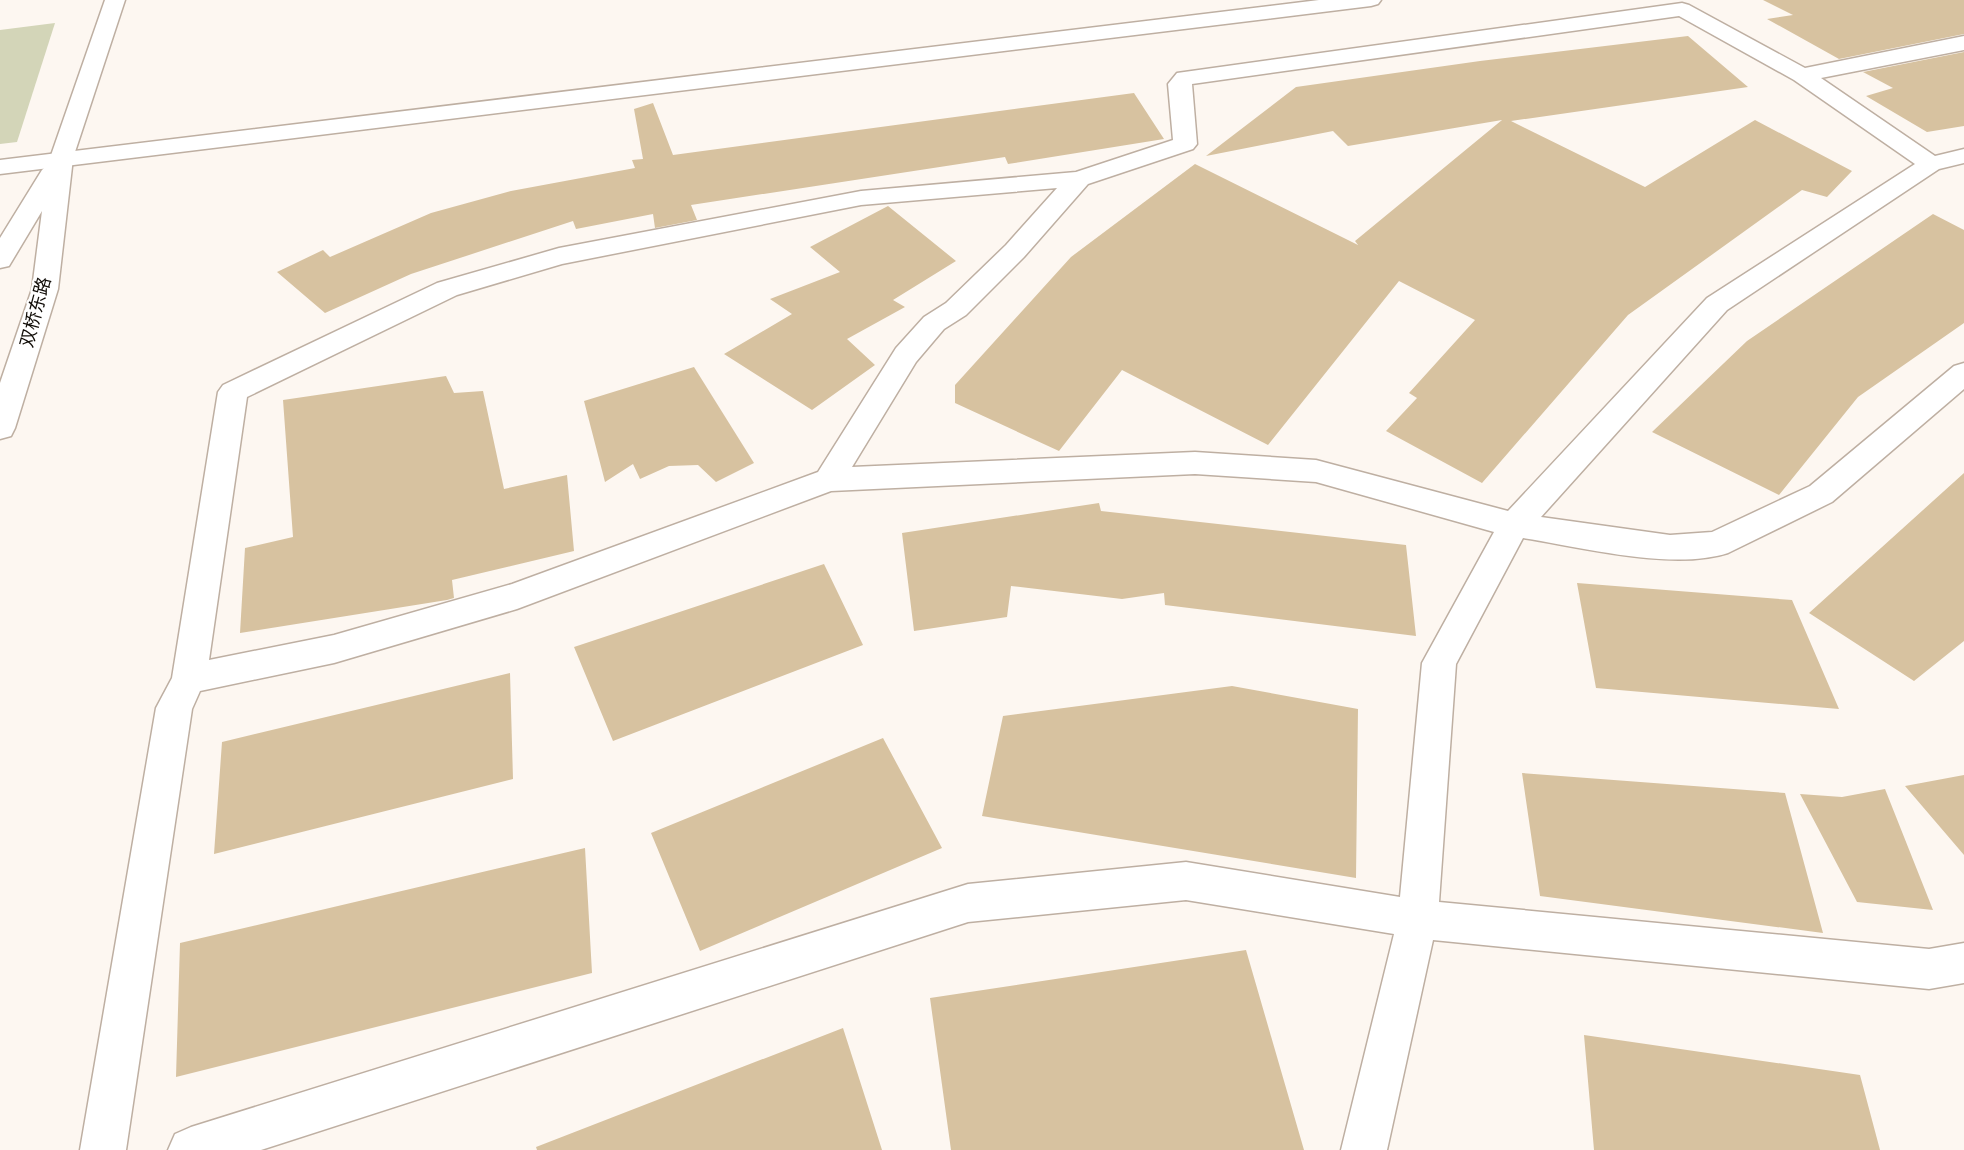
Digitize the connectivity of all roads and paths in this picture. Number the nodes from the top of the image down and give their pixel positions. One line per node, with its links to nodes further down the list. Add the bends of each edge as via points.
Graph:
1 (115, 0): 6 (street, 双桥东路)
2 (1371, 0): 6 (street)
3 (1964, 43): 4 (street)
4 (1802, 75): 7 (street); 9 (street, via 1682,9 1185,78 1179,84 1185,144)
5 (1964, 156): 7 (street)
6 (61, 158): 8 (street); 10 (street, 双桥东路); 12 (street, 双桥东路, via 45,289)
7 (1931, 164): 14 (street, via 1717,304)
8 (0, 167)
9 (1079, 179): 13 (street, via 1015,251 956,309 934,323 906,355); 15 (street, via 861,198 559,256 447,289 233,392)
10 (0, 260)
11 (1964, 373): 14 (street, via 1821,494 1717,544 1670,548)
12 (0, 428)
13 (828, 480): 14 (street, via 1195,463 1316,471); 15 (street, via 517,596 334,648)
14 (1514, 525): 16 (street, via 1439,663)
15 (189, 680): 18 (street, via 174,708)
16 (1418, 919): 17 (street, via 1929,969); 19 (street, via 1186,881 968,903); 20 (street)
17 (1964, 963)
18 (103, 1150)
19 (191, 1150)
20 (1364, 1150)

